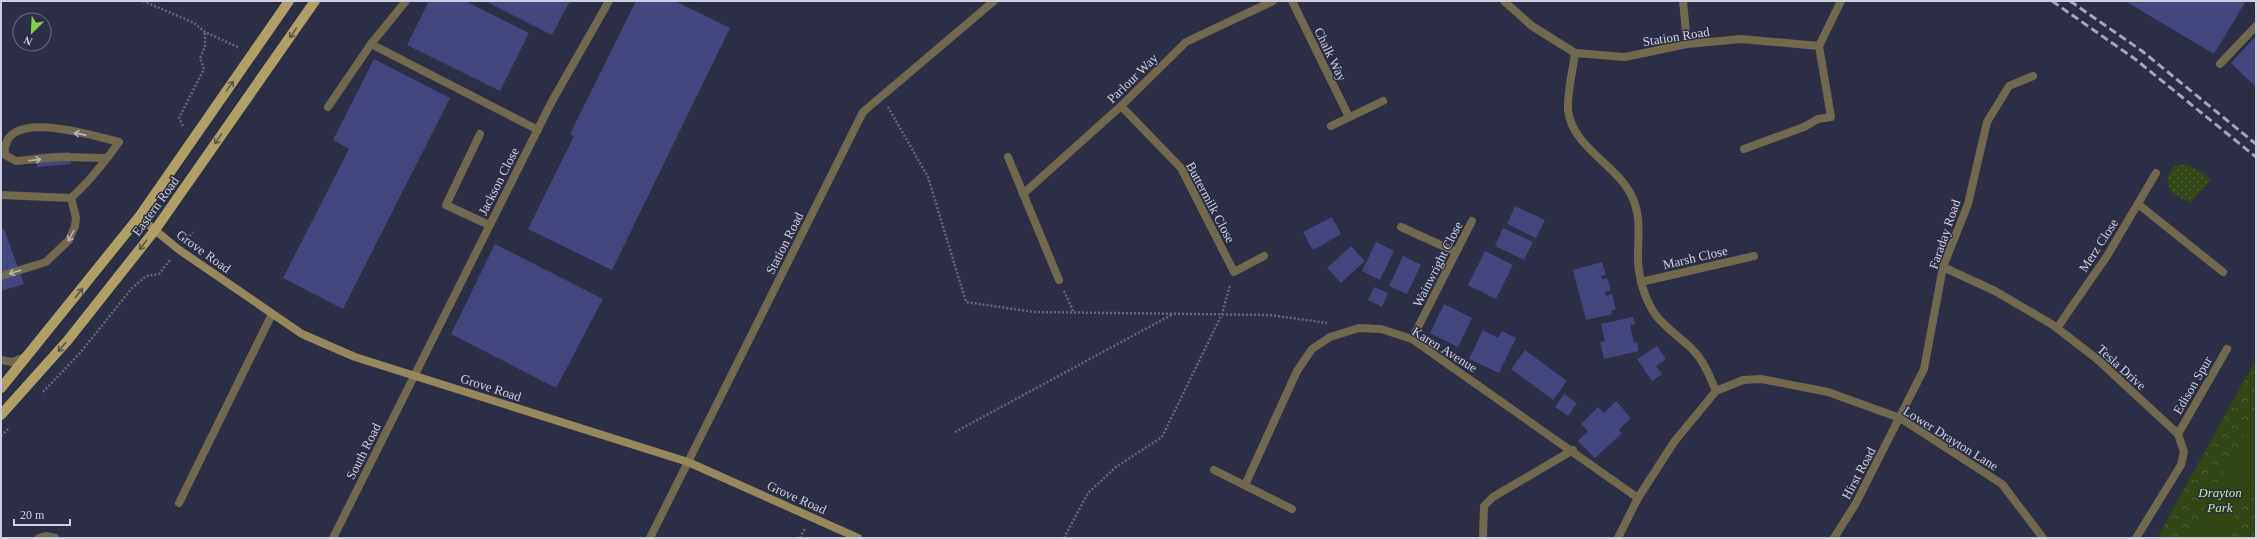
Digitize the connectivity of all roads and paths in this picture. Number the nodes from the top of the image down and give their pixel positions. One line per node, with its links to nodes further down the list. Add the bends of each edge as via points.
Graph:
1 (143, 1): 13 (path, via 194,23)
2 (289, 1): 38 (main road, Eastern Road, one-way to 2)
3 (315, 1): 42 (main road, Eastern Road, one-way to 42)
4 (406, 1): 14 (street)
5 (609, 1): 28 (street, Jackson Close)
6 (994, 1): 21 (street, Station Road)
7 (1273, 1): 23 (street, Parlour Way, via 1186,42)
8 (1292, 1): 25 (street, Chalk Way)
9 (1504, 1): 18 (street, Station Road, via 1532,26)
10 (1683, 1): 15 (street)
11 (1841, 1): 16 (street)
12 (2256, 26): 19 (street)
13 (205, 32): 17 (path); 26 (path, via 200,58 204,69 179,118)
14 (371, 44): 24 (street); 28 (street)
15 (1687, 44): 16 (street, Station Road, via 1741,39); 18 (street, Station Road, via 1625,57)
16 (1819, 46): 30 (street, via 1831,117)
17 (243, 49)
18 (1575, 52): 53 (street, via 1568,109 1571,124 1579,137 1620,178 1633,198 1640,221 1638,257)
19 (2220, 64)
20 (2033, 76): 47 (street, Faraday Road, via 2009,86 1987,122 1968,204)
21 (881, 97): 54 (path, via 928,177 966,302 1034,312); 72 (street, Station Road, via 863,112)
22 (1384, 101): 25 (street)
23 (1121, 106): 34 (street, Parlour Way); 48 (street, Buttermilk Close, via 1181,168)
24 (328, 107)
25 (1349, 117): 27 (street)
26 (183, 126)
27 (1331, 126)
28 (538, 130): 40 (street, Jackson Close)
29 (480, 134): 40 (street, via 446,204)
30 (1744, 149)
31 (1008, 156): 34 (street)
32 (107, 158): 32 (street, one-way to 32, via 118,142 35,126 16,127 10,130 3,145 5,155 16,161); 36 (street, via 89,181)
33 (2156, 173): 37 (street, Merz Close)
34 (1024, 194): 52 (street)
35 (1, 196): 36 (street)
36 (71, 198): 51 (street, one-way to 51, via 76,218 69,240 46,262)
37 (2138, 204): 49 (street); 59 (street, Merz Close, via 2107,256)
38 (139, 217): 42 (street, Grove Road); 62 (main road, Eastern Road, one-way to 38)
39 (1472, 221): 44 (street, Wainwright Close)
40 (489, 226): 64 (street, Jackson Close)
41 (1401, 227): 44 (street)
42 (155, 230): 43 (street, Grove Road); 67 (main road, Eastern Road, one-way to 67, via 68,340)
43 (178, 249): 50 (path); 55 (street, Grove Road)
44 (1456, 252): 60 (street, Wainwright Close)
45 (1264, 256): 48 (street)
46 (1754, 256): 53 (street, Marsh Close)
47 (1943, 267): 59 (street, Tesla Drive, via 1995,291); 68 (street, Faraday Road, via 1924,369)
48 (1234, 272): 57 (path)
49 (2223, 272)
50 (159, 274)
51 (1, 276)
52 (1059, 280): 54 (path)
53 (1641, 282): 66 (street, via 1653,312 1706,366)
54 (1074, 313): 56 (path)
55 (272, 314): 64 (street, Grove Road, via 302,334 355,356); 76 (street)
56 (1175, 314): 57 (path); 69 (path)
57 (1222, 314): 58 (path, via 1270,315); 83 (path, via 1162,437 1116,467 1088,493)
58 (1329, 324)
59 (2057, 328): 70 (street, Tesla Drive, via 2097,359)
60 (1412, 339): 71 (street, Karen Avenue); 74 (street, Karen Avenue, via 1381,329 1359,328 1330,337 1312,349 1297,371)
61 (2227, 349): 70 (street, Edison Spur)
62 (30, 354): 63 (street, via 16,361); 65 (main road, Eastern Road)
63 (1, 360)
64 (415, 375): 72 (street, Grove Road); 80 (street, South Road)
65 (1, 388)
66 (1716, 391): 68 (street, Lower Drayton Lane, via 1743,380 1780,381 1828,392); 75 (street, Lower Drayton Lane, via 1674,442)
67 (1, 413)
68 (1900, 418): 86 (street, Hirst Road, via 1856,504); 87 (street, Lower Drayton Lane, via 2002,484)
69 (955, 432)
70 (2178, 434): 88 (street, via 2184,452 2181,465)
71 (1573, 450): 75 (street, Karen Avenue); 84 (street, via 1493,497 1484,506)
72 (688, 462): 81 (street, Station Road); 82 (street, Grove Road)
73 (1214, 470): 74 (street)
74 (1245, 486): 77 (street)
75 (1638, 498): 85 (street, Lower Drayton Lane)
76 (179, 503)
77 (1292, 509)
78 (39, 538): 79 (street)
79 (55, 538)
80 (333, 538)
81 (650, 538)
82 (858, 538)
83 (1064, 538)
84 (1483, 538)
85 (1618, 538)
86 (1834, 538)
87 (2043, 538)
88 (2136, 538)

